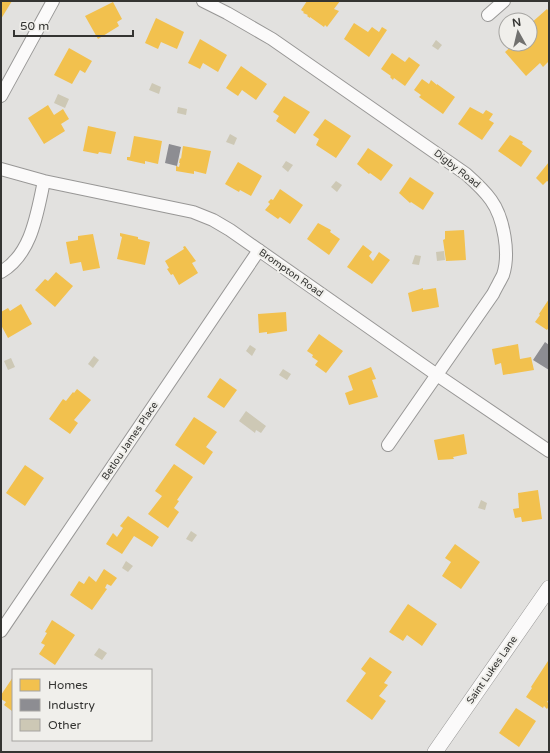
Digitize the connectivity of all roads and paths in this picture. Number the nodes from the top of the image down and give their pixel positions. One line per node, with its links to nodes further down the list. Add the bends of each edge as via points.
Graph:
1 (53, 1): 5 (street)
2 (203, 1): 10 (street, Digby Road, via 272,39 317,70 466,174 482,188 492,202 500,216 504,235 506,252 503,274 493,294)
3 (504, 1): 4 (street)
4 (488, 15)
5 (1, 96)
6 (1, 169): 7 (street, Brompton Road)
7 (44, 181): 8 (street, Brompton Road, via 193,212 230,230); 9 (street, via 33,232 15,260)
8 (258, 250): 10 (street, Brompton Road); 14 (street, Betlou James Place)
9 (1, 272)
10 (437, 375): 11 (street, Digby Road); 12 (street, Brompton Road)
11 (388, 445)
12 (549, 451)
13 (549, 588): 15 (street, Saint Lukes Lane)
14 (1, 631)
15 (435, 752)

